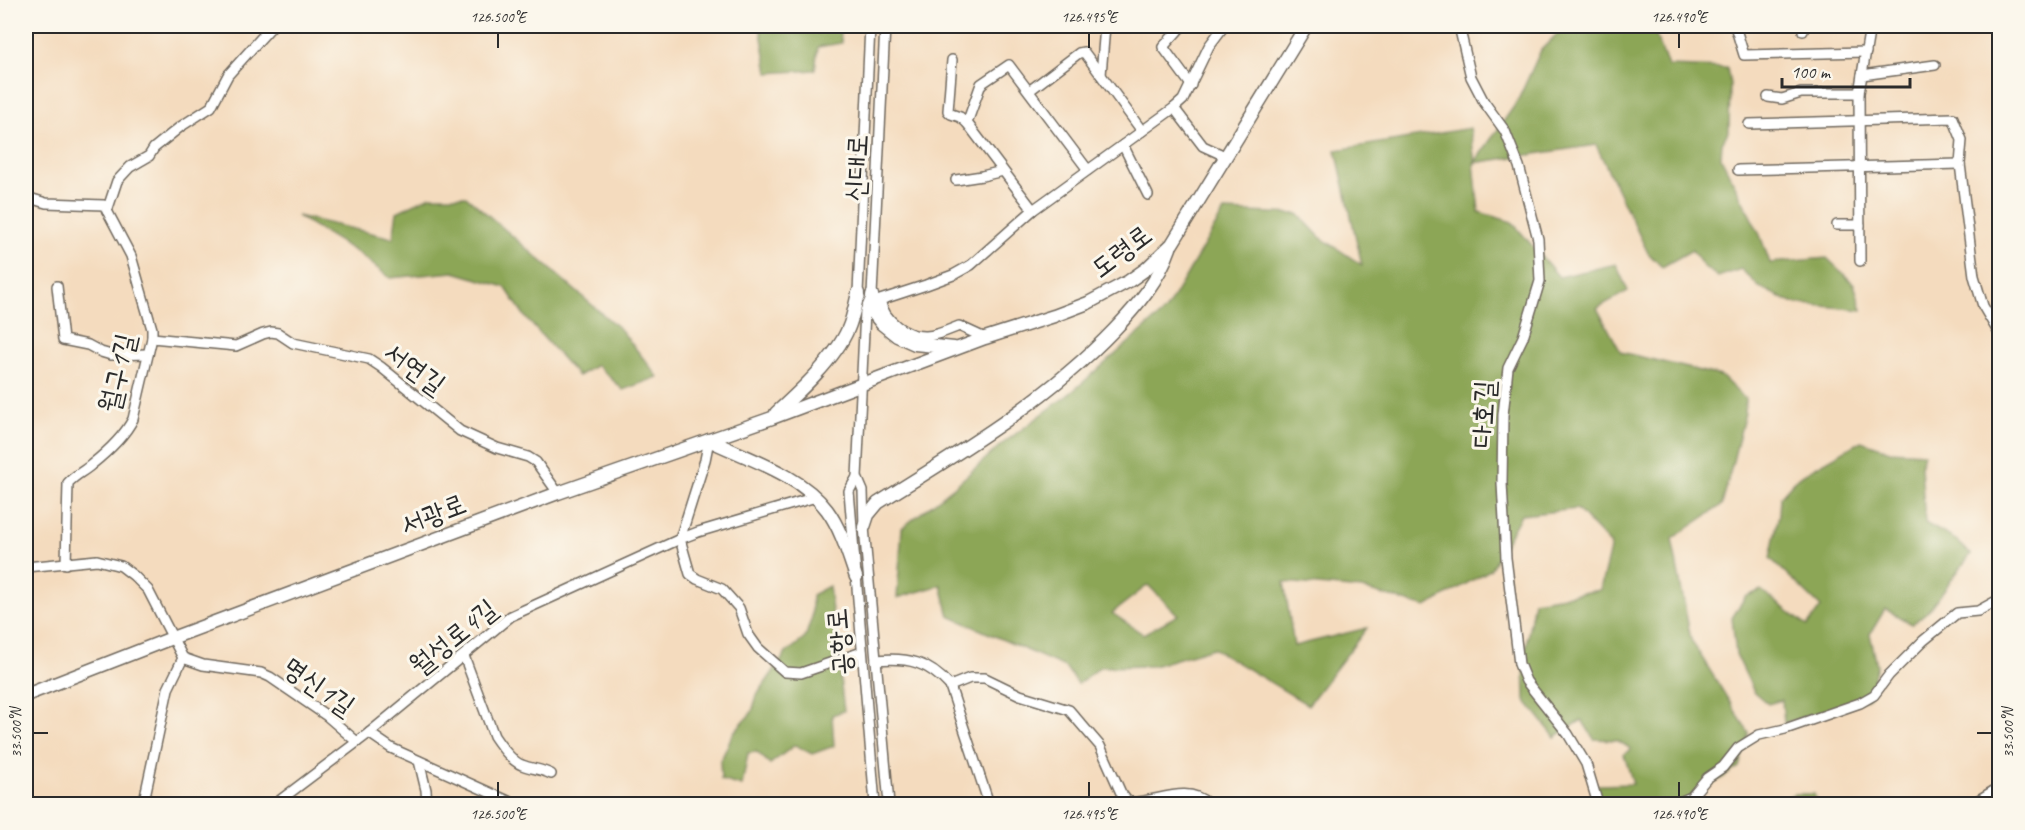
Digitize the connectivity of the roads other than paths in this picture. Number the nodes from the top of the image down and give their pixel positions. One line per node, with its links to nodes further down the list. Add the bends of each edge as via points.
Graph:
1 (272, 26): 36 (street, via 228,75 211,107 180,127 117,181)
2 (870, 26): 42 (street, 신대로)
3 (885, 26): 43 (street, 신대로)
4 (1106, 26): 14 (street)
5 (1182, 26): 16 (street, via 1163,47)
6 (1306, 26): 26 (main road, 도령로)
7 (1459, 26): 82 (street, 다호길, via 1471,77 1505,132 1519,166 1538,239 1540,281 1523,337 1508,368 1503,415 1506,558 1519,664 1526,681 1586,764)
8 (1735, 26): 11 (street, via 1744,55)
9 (1870, 26): 11 (street)
10 (1218, 28): 16 (street)
11 (1866, 52): 15 (street)
12 (952, 60): 22 (street, via 948,111)
13 (1935, 65): 15 (street)
14 (1101, 75): 17 (street, via 1084,52 1079,53); 24 (street)
15 (1862, 75): 18 (street)
16 (1191, 85): 20 (street, via 1184,100)
17 (1029, 91): 22 (street, via 1009,65 981,84); 29 (street)
18 (1859, 93): 19 (street); 21 (street)
19 (1768, 97)
20 (1174, 108): 24 (street); 26 (street, via 1203,146)
21 (1859, 122): 23 (street); 27 (street, via 1953,118 1962,140); 28 (street)
22 (967, 123): 31 (street)
23 (1749, 124)
24 (1142, 131): 25 (street)
25 (1122, 145): 29 (street); 33 (street)
26 (1225, 156): 39 (main road, 도령로)
27 (1960, 164): 28 (street); 45 (street, via 1974,276 1983,306)
28 (1860, 167): 30 (street); 38 (street)
29 (1088, 170): 35 (street)
30 (1738, 170)
31 (1002, 171): 32 (street); 35 (street)
32 (956, 180)
33 (1148, 195)
34 (26, 197): 36 (street, via 46,203 104,205)
35 (1034, 210): 47 (street, via 971,265 880,300 888,318 912,334 927,336 959,326)
36 (107, 211): 46 (street, 월구1길, via 131,256)
37 (1837, 225): 38 (street)
38 (1860, 225): 40 (street)
39 (1172, 244): 47 (main road, 도령로, via 1146,269 1110,292 1054,316); 56 (main road, via 1156,279 1131,312 1065,377 982,437 878,502)
40 (1860, 261)
41 (57, 286): 49 (street, via 63,340 111,354)
42 (858, 293): 44 (street, 신대로); 51 (main road, via 848,330 808,382)
43 (872, 295): 44 (street, 신대로); 48 (main road, via 874,314 897,336 915,344)
44 (865, 311): 50 (street, 신대로)
45 (2000, 335)
46 (152, 338): 49 (street, 월구1길); 54 (street, 서연길, via 236,346 271,332 293,343 369,359 460,431 536,462)
47 (985, 338): 48 (main road, 도령로)
48 (958, 348): 50 (main road, 도령로)
49 (148, 354): 58 (street, 월구1길, via 134,420 68,483)
50 (860, 386): 51 (main road, 서광로); 53 (street, 공항로)
51 (772, 418): 52 (main road, 서광로)
52 (709, 440): 54 (main road, 서광로); 55 (main road, via 791,477); 57 (street)
53 (857, 477): 56 (street, 공항로, via 863,490); 60 (street, 공항로, via 849,490)
54 (558, 493): 62 (main road, 서광로)
55 (816, 497): 57 (street, 월성로4길); 60 (main road, via 842,538)
56 (864, 527): 66 (street, 공항로)
57 (680, 539): 63 (street, via 690,574 722,589 739,608 753,641 785,672 801,673); 64 (street, 월성로4길, via 511,616)
58 (66, 564): 59 (street); 62 (street, via 97,560 121,566 148,590)
59 (26, 567)
60 (856, 577): 63 (street, 공항로)
61 (2000, 599): 83 (street, via 1978,611 1958,613 1902,662 1874,695 1759,735 1738,748 1691,797)
62 (172, 638): 65 (street); 68 (main road, 서광로)
63 (862, 652): 78 (street, 공항로)
64 (464, 656): 69 (street, 월성로4길); 72 (street, via 501,746 520,765)
65 (183, 658): 70 (street, 명신1길, via 270,677); 74 (street, via 168,689)
66 (876, 660): 67 (street, via 899,658 921,663); 79 (street, 공항로)
67 (950, 686): 80 (street); 81 (street, via 970,678 985,678 1020,695 1070,710 1100,746 1128,802 1189,793)
68 (26, 695)
69 (369, 733): 70 (street, 월성로4길); 71 (street, 명신1길)
70 (357, 742): 75 (street, 월성로4길)
71 (419, 761): 76 (street); 77 (street, 명신1길)
72 (551, 774)
73 (2000, 787): 84 (street)
74 (146, 796)
75 (275, 804)
76 (427, 804)
77 (515, 804)
78 (876, 804)
79 (889, 804)
80 (989, 804)
81 (1208, 804)
82 (1598, 804)
83 (1666, 804)
84 (1972, 804)

